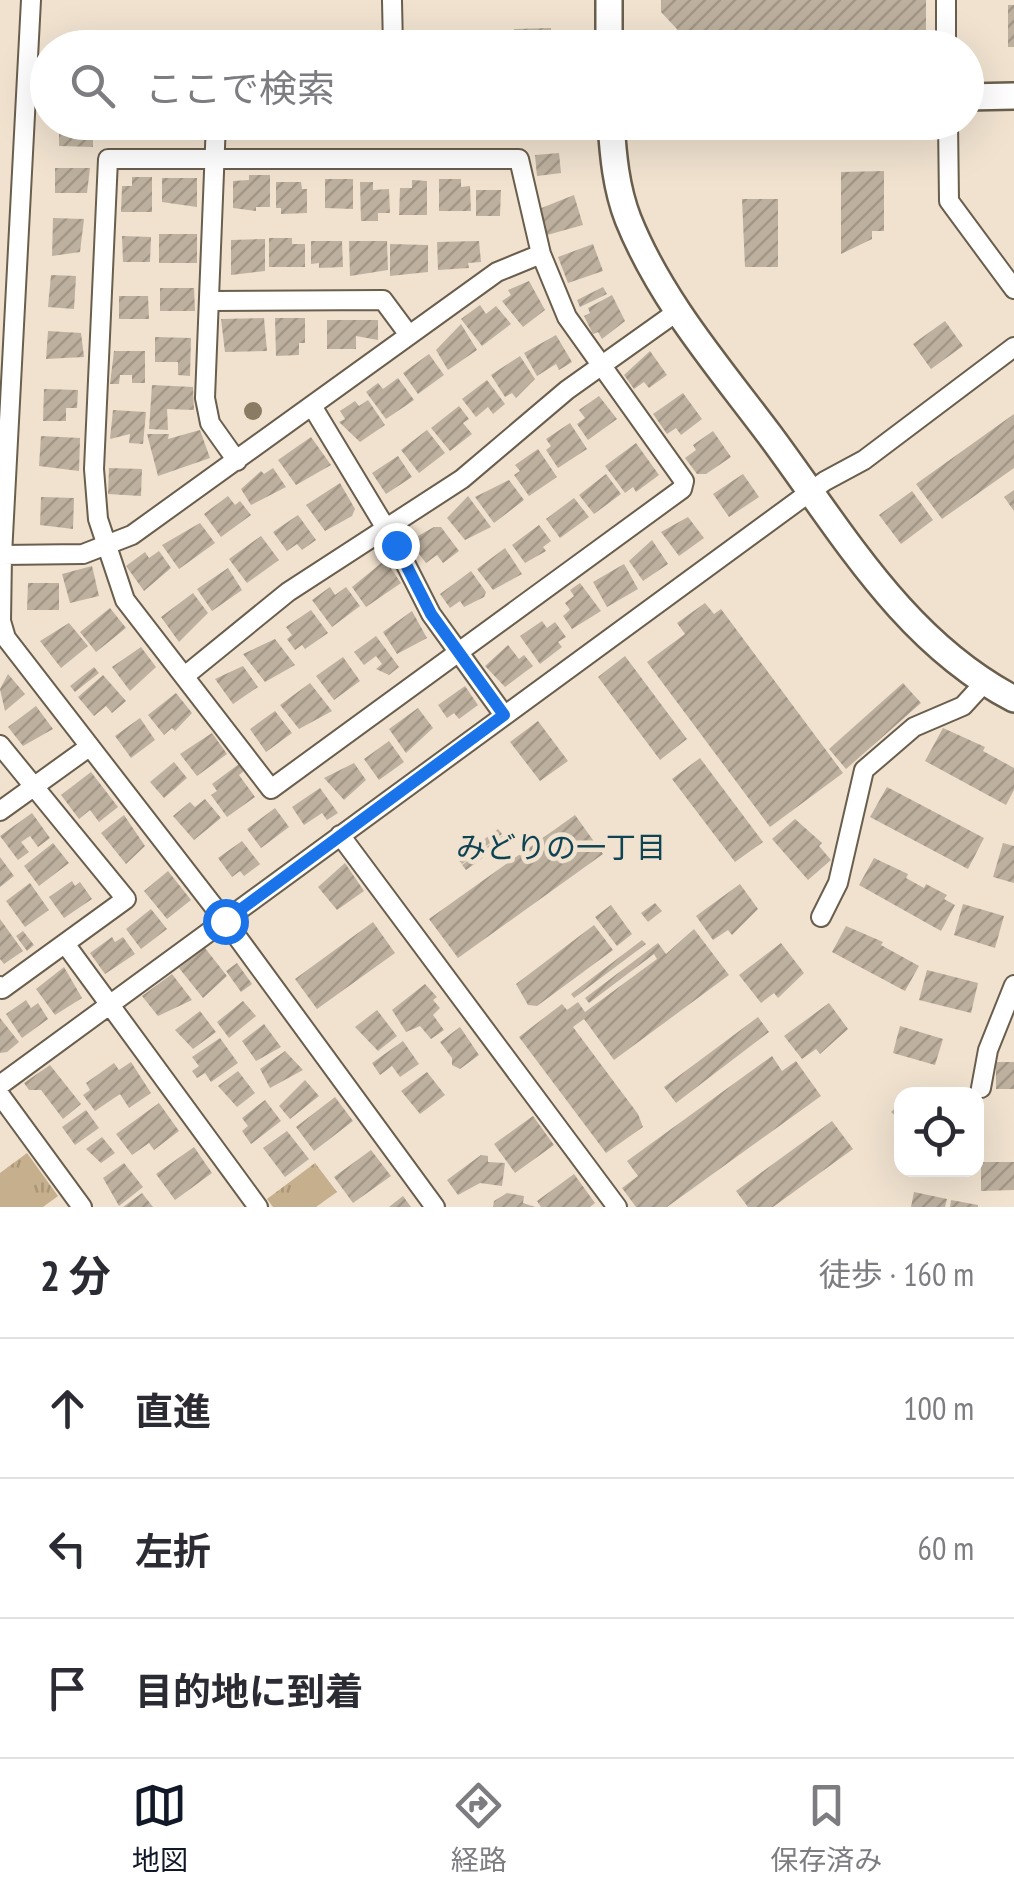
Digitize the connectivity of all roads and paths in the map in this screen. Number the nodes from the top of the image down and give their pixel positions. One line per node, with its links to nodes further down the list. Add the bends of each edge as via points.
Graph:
1 (30, 0): 8 (street)
2 (392, 0): 5 (street)
3 (609, 0): 6 (street)
4 (946, 0): 7 (street)
5 (392, 30)
6 (609, 30)
7 (946, 30)
8 (26, 92): 9 (street); 28 (street)
9 (30, 92)
10 (984, 96): 11 (street)
11 (1014, 96)
12 (215, 140): 15 (street)
13 (612, 140): 19 (street, via 627,216)
14 (948, 140): 17 (street, via 948,201)
15 (214, 160): 16 (street, via 518,159); 18 (street); 27 (street, via 108,159 94,469)
16 (541, 254): 20 (street, via 497,272); 22 (street, via 567,317)
17 (1014, 288)
18 (211, 301): 20 (street, via 383,300); 24 (street, via 207,413)
19 (678, 312): 22 (street); 25 (street)
20 (409, 335): 23 (street)
21 (1014, 348): 25 (street, via 864,460)
22 (598, 366): 26 (street, via 462,479); 30 (street, via 684,481 682,489)
23 (312, 406): 24 (street); 26 (street)
24 (237, 461): 27 (street)
25 (811, 491): 32 (street, via 913,625); 34 (street)
26 (385, 528): 30 (street); 31 (street, via 288,592)
27 (106, 548): 28 (street, via 50,557); 31 (street, via 125,600)
28 (2, 555): 29 (street)
29 (3, 637): 36 (street)
30 (460, 654): 31 (street, via 271,790); 34 (street)
31 (186, 675)
32 (985, 682): 33 (street); 40 (street, via 964,706 914,727 864,770 838,883)
33 (1014, 698)
34 (504, 715): 39 (street)
35 (0, 744): 37 (street)
36 (89, 746): 37 (street); 41 (street)
37 (34, 786): 38 (street); 42 (street, via 126,899)
38 (0, 811)
39 (340, 835): 41 (street); 52 (street)
40 (821, 917)
41 (225, 921): 45 (street); 51 (street)
42 (66, 945): 44 (street); 45 (street)
43 (1014, 984): 47 (street, via 988,1050)
44 (0, 986)
45 (109, 1005): 46 (street); 50 (street)
46 (0, 1085)
47 (982, 1087)
48 (0, 1095): 49 (street)
49 (82, 1207)
50 (258, 1207)
51 (435, 1207)
52 (617, 1207)

